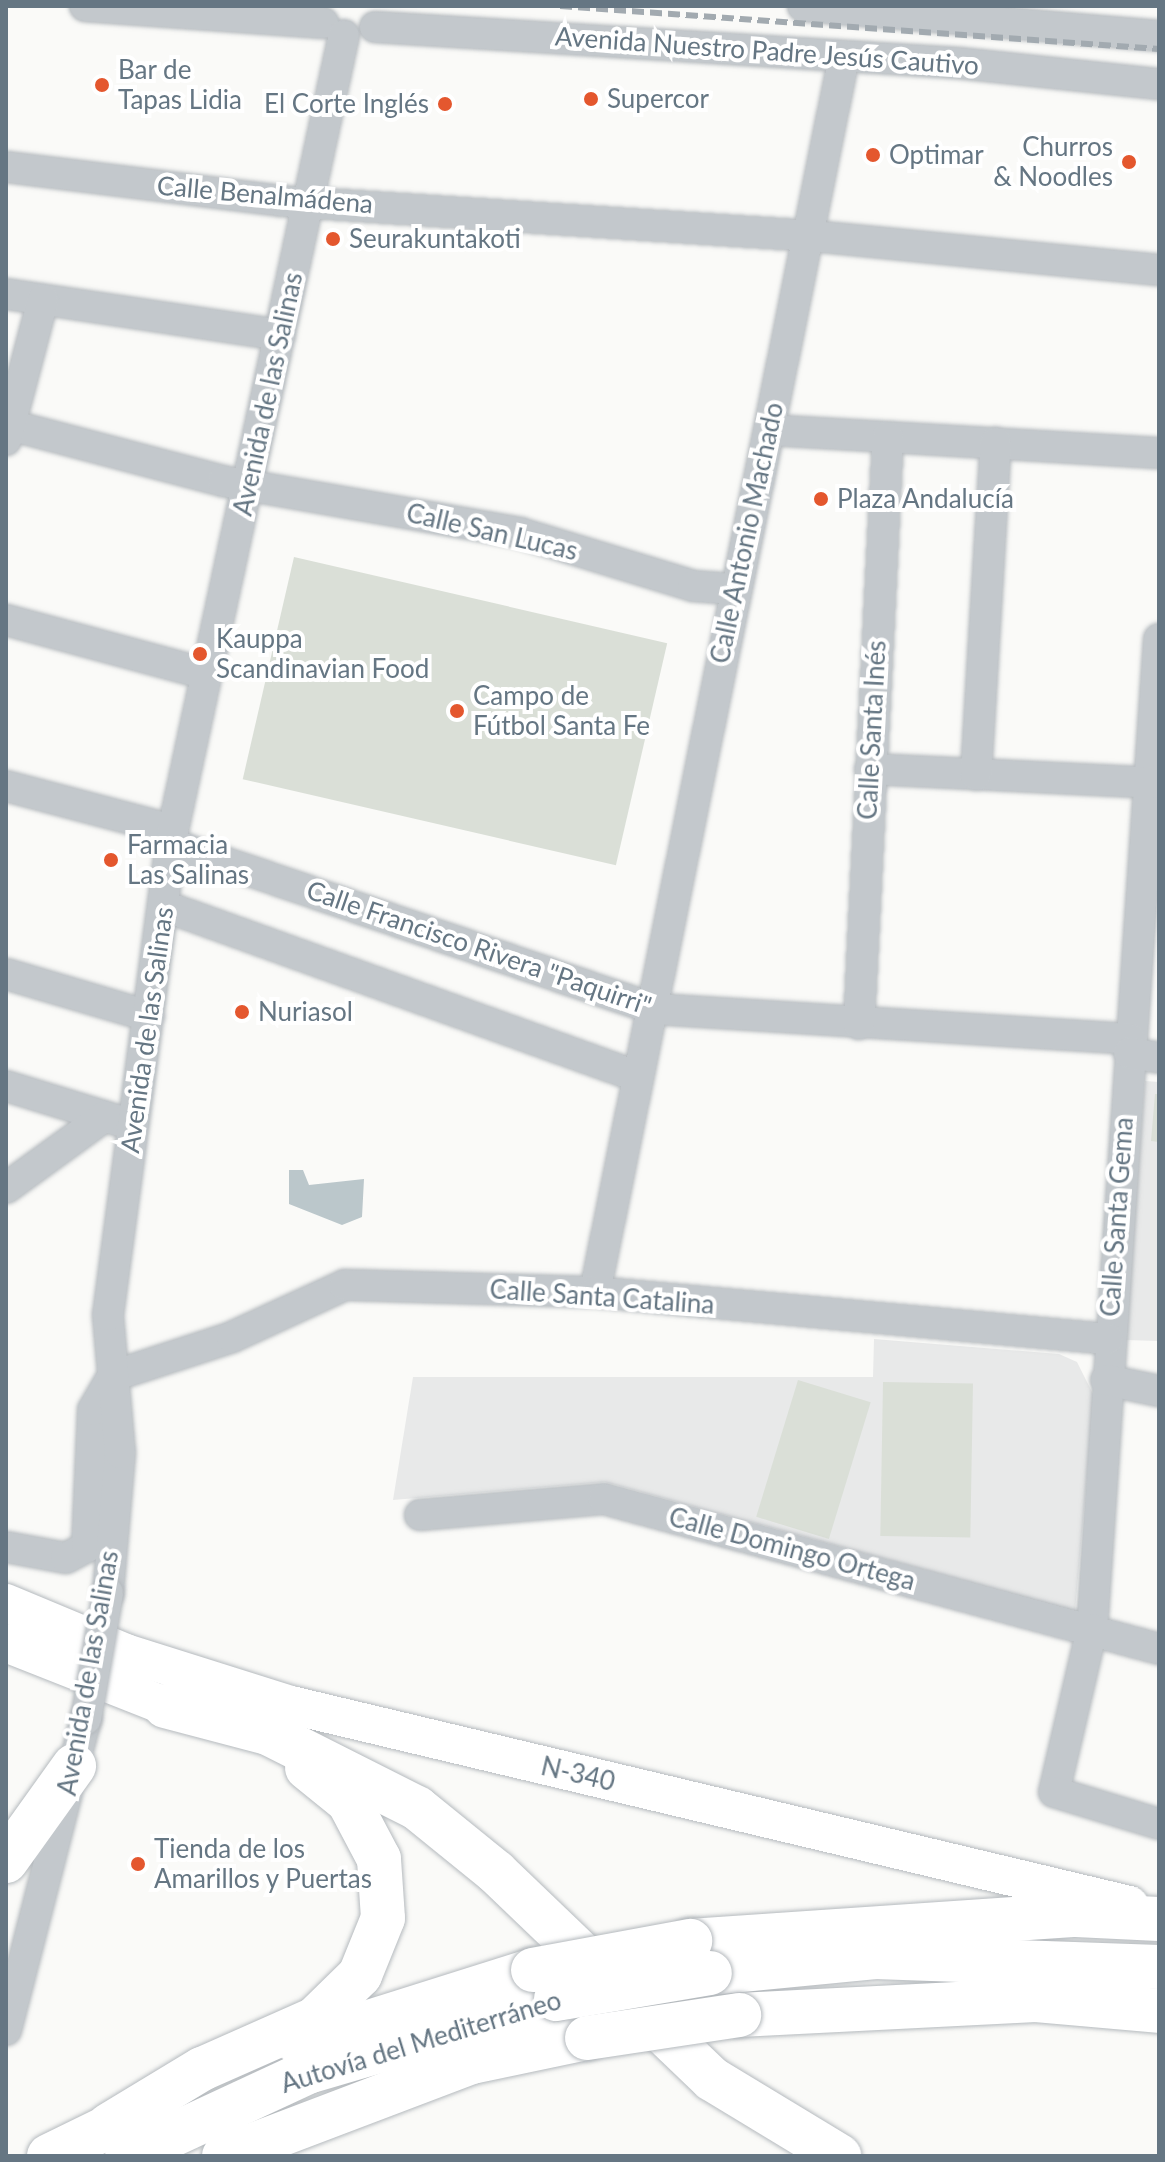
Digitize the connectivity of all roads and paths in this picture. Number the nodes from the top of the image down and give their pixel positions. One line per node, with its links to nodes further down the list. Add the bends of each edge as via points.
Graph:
1 (85, 6): 4 (street)
2 (803, 6): 5 (street, Avenida Nuestro Padre Jesús Cautivo)
3 (381, 17): 4 (street, Avenida Nuestro Padre Jesús Cautivo); 6 (street, Avenida Nuestro Padre Jesús Cautivo)
4 (327, 21): 9 (street, Avenida de las Salinas)
5 (1159, 36)
6 (844, 57): 7 (street, Avenida Nuestro Padre Jesús Cautivo); 10 (street, Calle Antonio Machado)
7 (1159, 84)
8 (6, 167): 9 (street, Calle Benalmádena)
9 (310, 203): 10 (street, Calle Benalmádena); 14 (street, Avenida de las Salinas)
10 (812, 236): 11 (street, Calle Benalmádena); 16 (street, Calle Antonio Machado)
11 (1159, 270)
12 (6, 294): 13 (street)
13 (43, 300): 14 (street); 15 (street)
14 (280, 335): 20 (street, Avenida de las Salinas)
15 (7, 430): 20 (street, Calle San Lucas)
16 (769, 430): 17 (street); 21 (street, Calle Antonio Machado)
17 (888, 437): 18 (street); 25 (street, Calle Santa Inés)
18 (996, 443): 19 (street); 26 (street)
19 (1159, 453)
20 (249, 483): 21 (street, Calle San Lucas, via 520,533 693,586); 24 (street, Avenida de las Salinas)
21 (733, 589): 32 (street, Calle Antonio Machado)
22 (6, 620): 24 (street)
23 (1159, 639): 27 (street, Calle Santa Gema)
24 (203, 673): 29 (street, Avenida de las Salinas)
25 (870, 769): 26 (street); 34 (street, Calle Santa Inés)
26 (976, 775): 27 (street)
27 (1153, 783): 35 (street, Calle Santa Gema)
28 (6, 786): 29 (street, Calle Francisco Rivera "Paquirri")
29 (172, 837): 30 (street, Avenida de las Salinas); 32 (street, Calle Francisco Rivera "Paquirri")
30 (164, 906): 33 (street, Avenida de las Salinas); 37 (street)
31 (6, 974): 33 (street)
32 (654, 1009): 34 (street, Calle Francisco Rivera "Paquirri"); 37 (street, Calle Antonio Machado)
33 (149, 1016): 39 (street, Avenida de las Salinas)
34 (859, 1024): 35 (street, Calle Francisco Rivera "Paquirri")
35 (1129, 1046): 36 (street, Calle Francisco Rivera "Paquirri"); 42 (street, Calle Santa Gema)
36 (1159, 1058)
37 (636, 1076): 41 (street, Calle Antonio Machado)
38 (6, 1086): 39 (street)
39 (119, 1120): 40 (street); 43 (street, Avenida de las Salinas, via 108,1315)
40 (6, 1188)
41 (595, 1292): 42 (street, Calle Santa Catalina); 43 (street, Calle Santa Catalina, via 345,1285 301,1299 232,1337)
42 (1108, 1339): 44 (street, Calle Santa Gema)
43 (113, 1376): 47 (street, via 93,1410 87,1547 66,1558); 53 (street, Avenida de las Salinas, bridge, via 120,1453 108,1593)
44 (1106, 1380): 45 (street); 49 (street, Calle Santa Gema)
45 (1159, 1391)
46 (420, 1515): 49 (street, Calle Domingo Ortega, via 604,1499)
47 (6, 1547)
48 (6, 1603): 56 (main road, N-340, via 126,1653 291,1705)
49 (1092, 1629): 51 (street, Calle Domingo Ortega); 54 (street, Calle Santa Gema, via 1054,1792)
50 (6, 1643): 52 (main road)
51 (1159, 1649)
52 (165, 1706): 62 (highway, via 309,1770 349,1802 379,1859 383,1918 360,1975 315,2019 202,2069); 65 (highway, via 268,1733 417,1808 496,1872 712,2079)
53 (74, 1766): 55 (highway); 61 (street, Avenida de las Salinas)
54 (1159, 1824)
55 (6, 1861)
56 (1159, 1912)
57 (1159, 1919): 58 (highway, via 1076,1915)
58 (700, 1957): 59 (highway, Autovía del Mediterráneo); 62 (highway, Autovía del Mediterráneo, bridge, via 544,1984)
59 (1159, 1967)
60 (1159, 2011): 64 (highway, Autovía del Mediterráneo, bridge, via 1036,2000 739,2015 587,2038 472,2062)
61 (6, 2030)
62 (118, 2141): 63 (highway)
63 (49, 2156)
64 (224, 2156)
65 (839, 2156)

